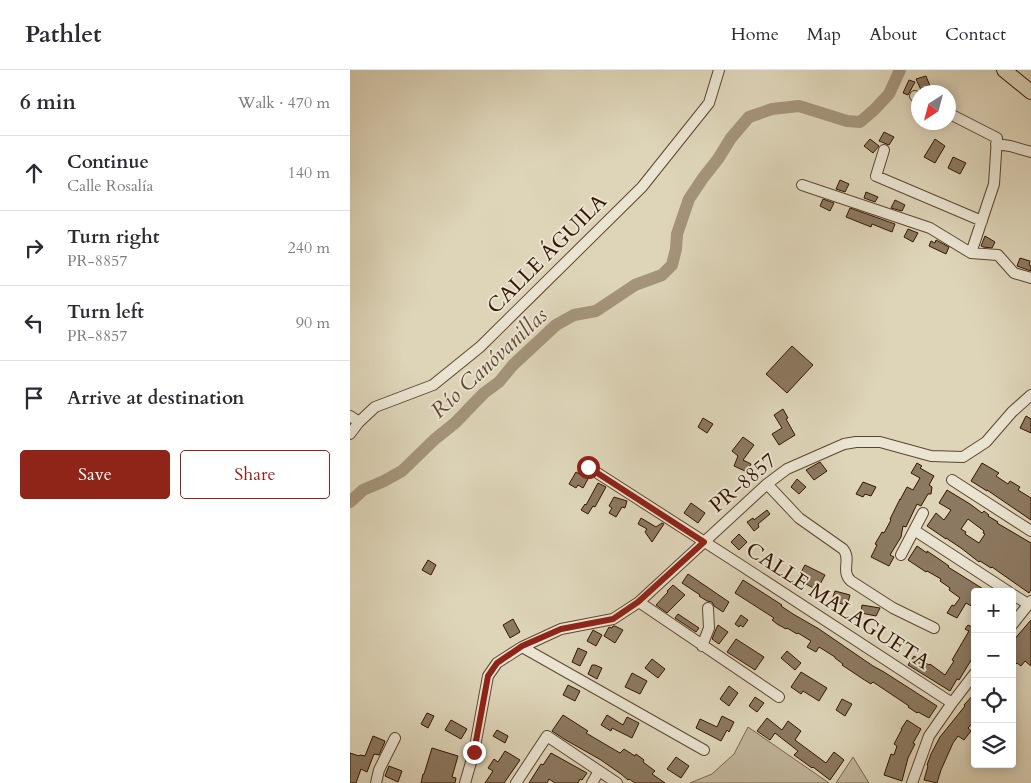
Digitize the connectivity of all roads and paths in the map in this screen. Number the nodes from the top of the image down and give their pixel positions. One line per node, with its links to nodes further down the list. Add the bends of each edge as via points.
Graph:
1 (719, 70): 14 (street, CALLE ÁGUILA, via 709,103 642,187 480,346 433,385 375,407)
2 (1004, 70): 3 (highway)
3 (1031, 92)
4 (956, 117): 5 (street, via 997,138)
5 (996, 144): 7 (street); 9 (street, via 994,184)
6 (884, 150): 9 (street, via 876,176)
7 (1031, 152)
8 (802, 185): 10 (street, via 930,228)
9 (982, 221): 10 (street)
10 (971, 253): 11 (street, via 998,255 1014,273)
11 (1031, 278)
12 (1031, 395): 18 (street, PR-8857 / PR-8857, via 986,442 963,457 931,456 880,442 856,442 844,444 787,469)
13 (350, 416): 14 (street)
14 (359, 422): 15 (street, CALLE ÁGUILA)
15 (350, 434)
16 (588, 467): 22 (street, CALLE MALAGUETA)
17 (952, 480): 21 (street)
18 (767, 484): 22 (street, PR-8857); 30 (street, via 798,518 846,552 846,573 851,581 893,608)
19 (923, 513): 20 (street)
20 (914, 530): 23 (street); 24 (street)
21 (1031, 531)
22 (704, 542): 26 (street, PR-8857); 35 (street, CALLE MALAGUETA)
23 (901, 555)
24 (1003, 588)
25 (1016, 596): 27 (street)
26 (638, 602): 31 (street, PR-8857, via 613,619 561,629); 32 (street)
27 (1030, 603): 29 (street)
28 (708, 608): 32 (street, via 709,628)
29 (1016, 620)
30 (934, 628)
31 (522, 646): 37 (street); 40 (street, PR-8857, via 497,663 488,676)
32 (702, 646): 34 (street)
33 (971, 678): 35 (street)
34 (779, 697)
35 (952, 703): 44 (street, via 929,736)
36 (395, 738): 39 (street)
37 (704, 750)
38 (599, 771): 41 (street, via 546,736); 42 (street); 43 (street)
39 (376, 783)
40 (465, 783)
41 (516, 783)
42 (592, 783)
43 (617, 783)
44 (912, 783)

